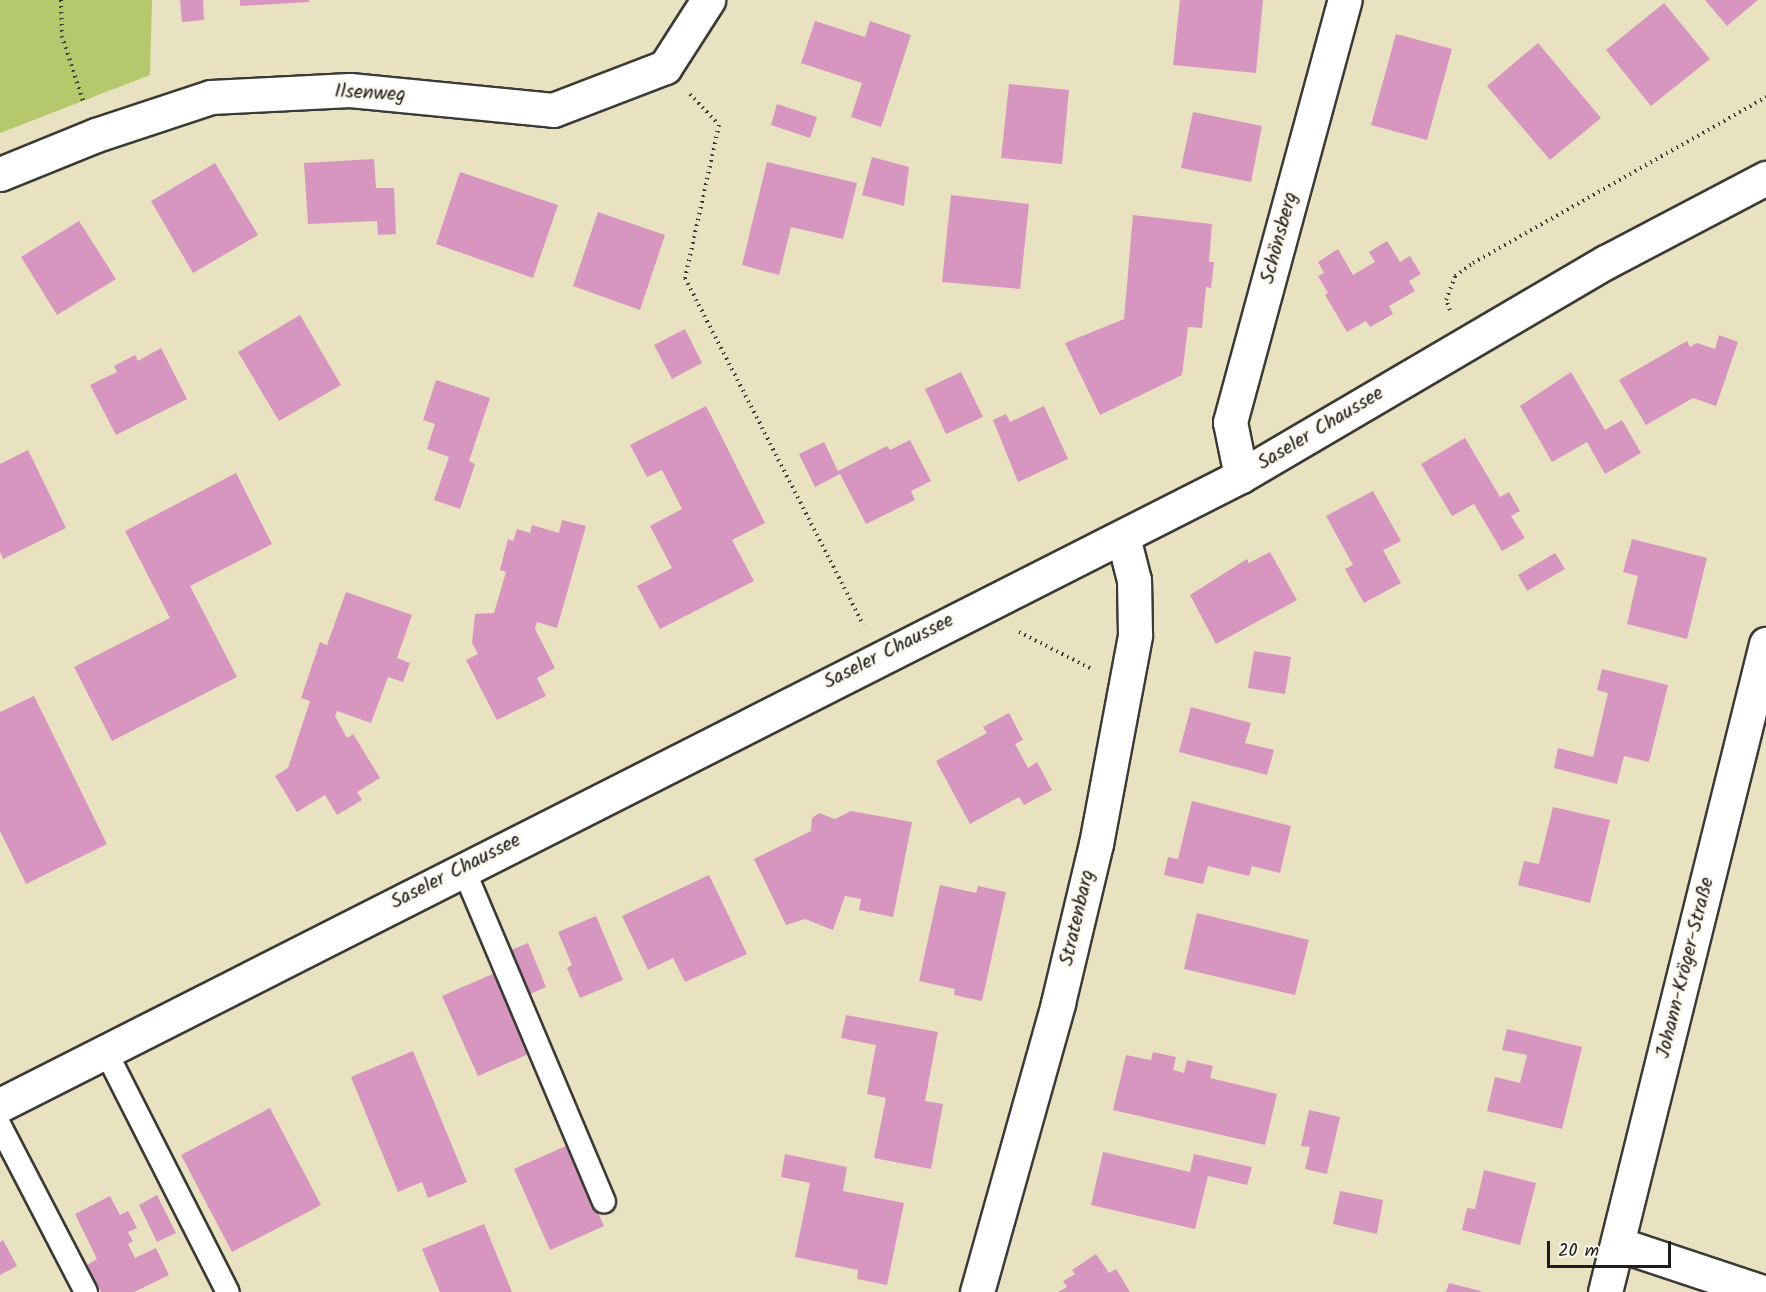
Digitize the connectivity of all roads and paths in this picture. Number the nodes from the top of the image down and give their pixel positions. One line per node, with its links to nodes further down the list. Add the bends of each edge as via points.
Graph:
1 (61, 0): 6 (path, via 62,36)
2 (708, 0): 4 (street)
3 (1345, 0): 10 (street, Schönsberg, via 1230,422)
4 (665, 67): 6 (street, Ilsenweg, via 553,110 350,90 211,97); 14 (path, via 719,125 685,278)
5 (1766, 96): 9 (path, via 1654,157 1455,276 1446,300)
6 (96, 135): 7 (street, Ilsenweg)
7 (0, 174)
8 (1766, 178): 9 (street, Saseler Chaussee, via 1606,262)
9 (1462, 346): 10 (street, Saseler Chaussee)
10 (1241, 476): 11 (street, Saseler Chaussee)
11 (1123, 537): 12 (street, Saseler Chaussee); 15 (street, Stratenbarg, via 1136,604)
12 (975, 609): 14 (street, Saseler Chaussee); 15 (path)
13 (1766, 644): 21 (street, Johann-Kröger-Straße)
14 (880, 657): 16 (street, Saseler Chaussee)
15 (1125, 686): 24 (street, Stratenbarg, via 1096,844 1058,1003)
16 (463, 868): 17 (street, Saseler Chaussee); 20 (lane)
17 (106, 1052): 18 (street, Saseler Chaussee); 23 (lane)
18 (0, 1105)
19 (0, 1126): 22 (lane)
20 (604, 1201)
21 (1618, 1244): 25 (street, Johann-Kröger-Straße); 26 (street)
22 (86, 1292)
23 (228, 1292)
24 (977, 1292)
25 (1605, 1292)
26 (1762, 1292)

